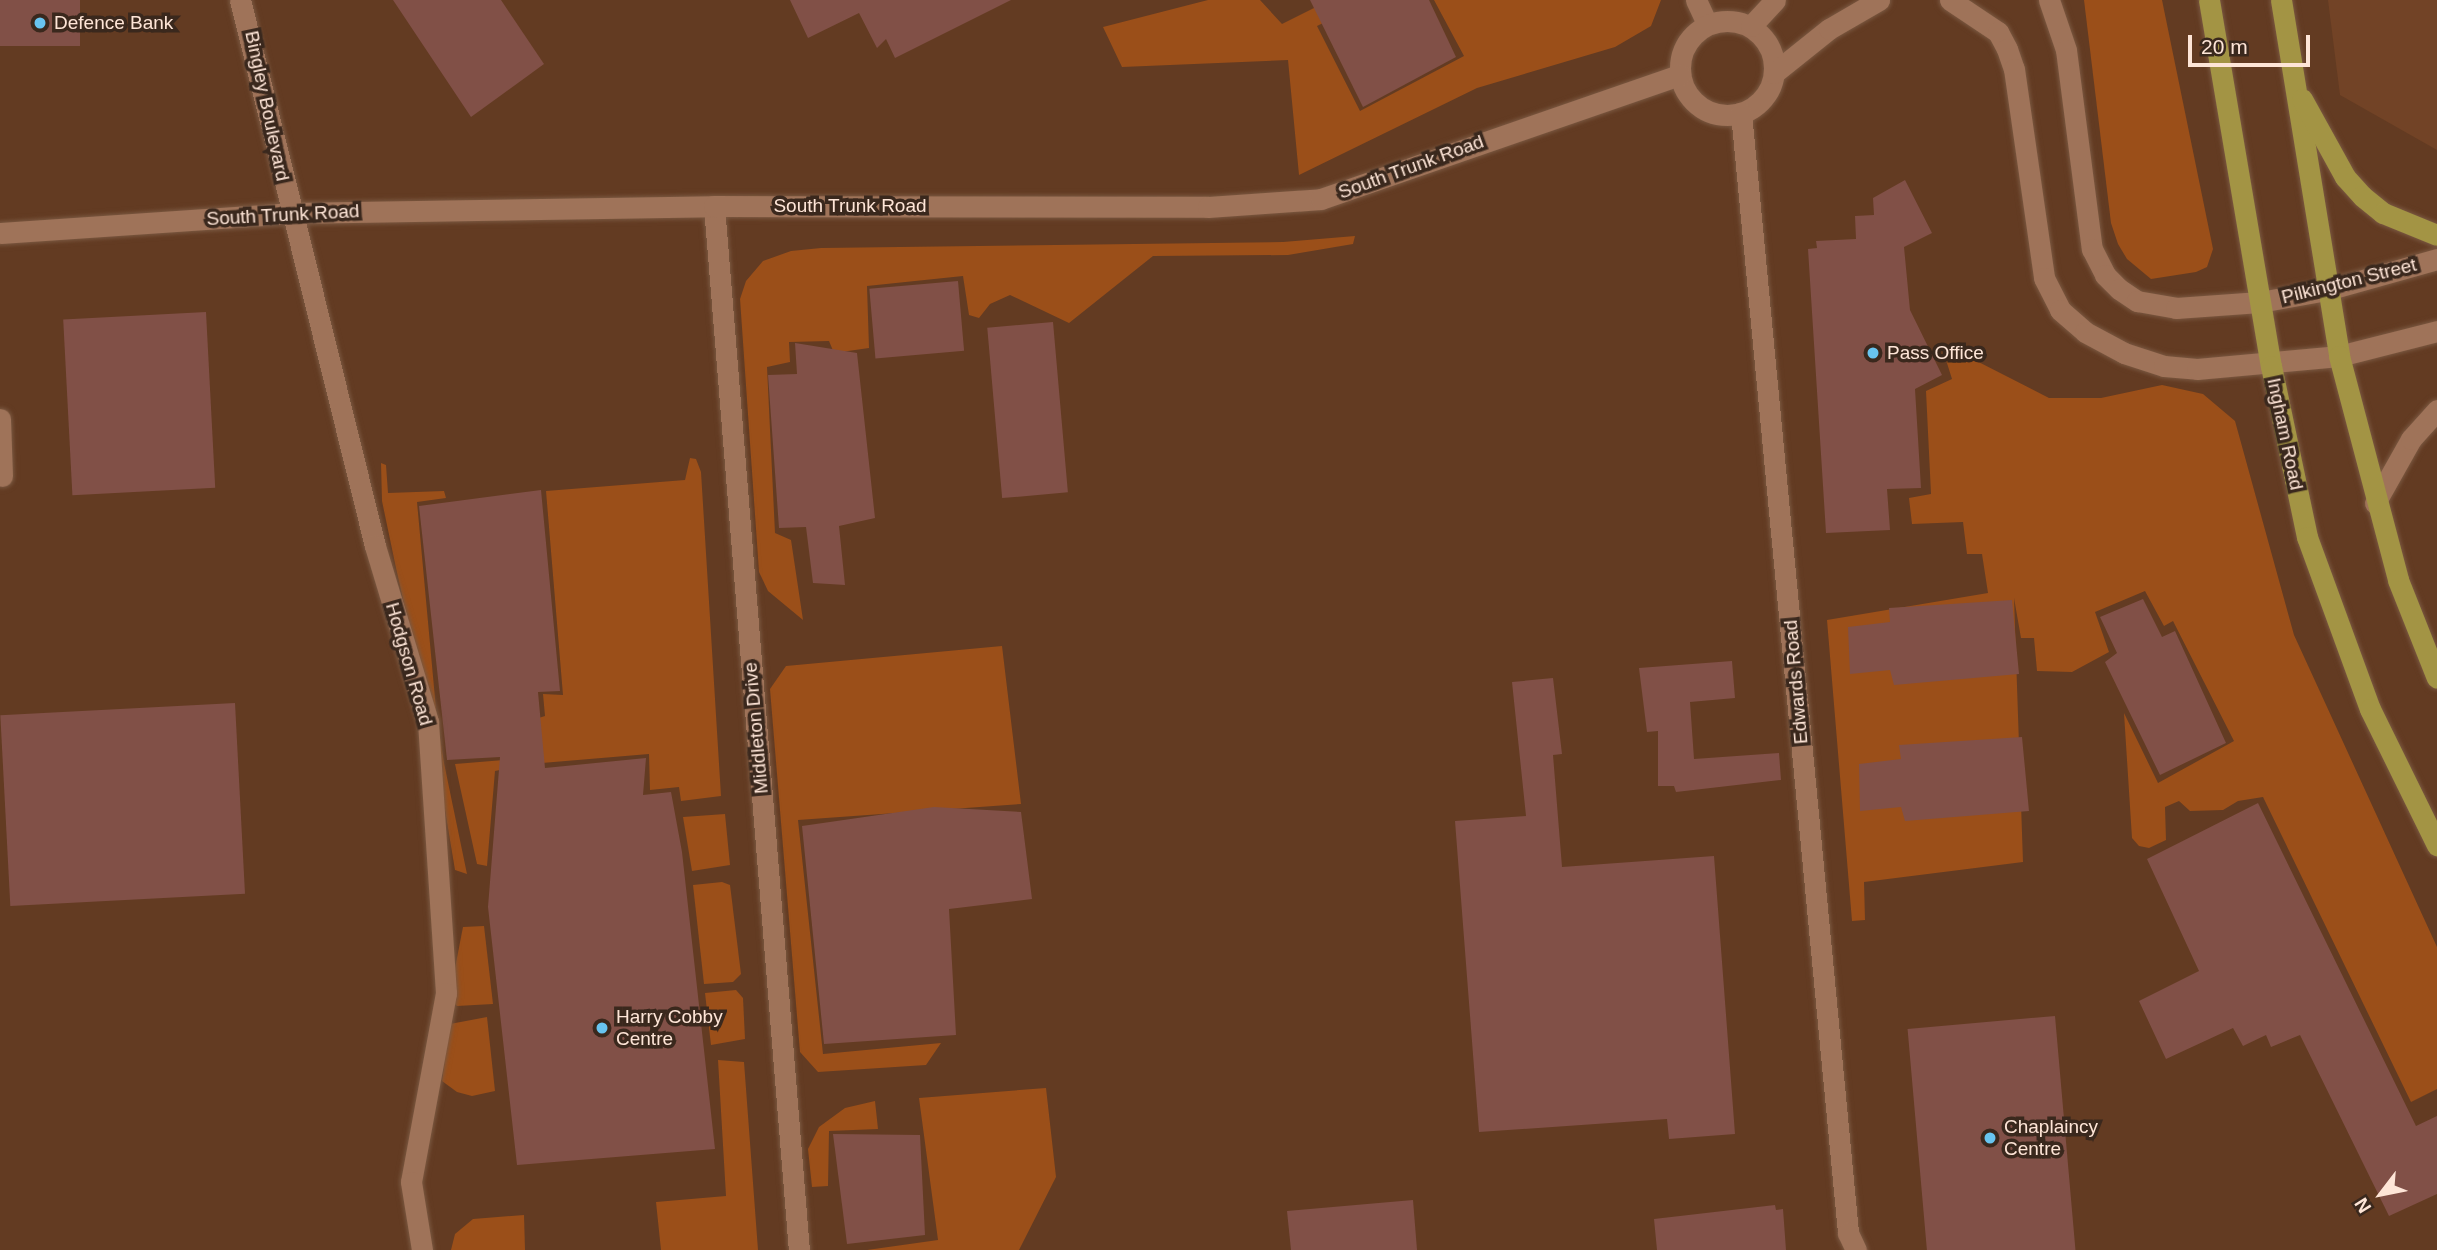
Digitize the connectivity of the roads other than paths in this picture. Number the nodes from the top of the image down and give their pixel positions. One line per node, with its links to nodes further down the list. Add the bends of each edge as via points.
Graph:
1 (240, 0): 16 (street, Bingley Boulevard)
2 (1696, 0): 9 (street)
3 (1775, 0): 10 (street)
4 (1879, 0): 11 (street, via 1829,29)
5 (1950, 0): 24 (street, via 1998,32 2007,49 2014,69 2045,278 2060,310 2085,332 2124,353 2164,366)
6 (2049, 0): 21 (street, Pilkington Street, via 2066,50 2092,249 2105,275 2128,295 2150,304)
7 (2208, 0): 21 (main road, Ingham Road)
8 (2281, 0): 13 (main road)
9 (1707, 24): 10 (street, via 1729,20); 12 (street, via 1685,44)
10 (1751, 26): 11 (street, via 1765,38)
11 (1774, 73): 14 (street, via 1758,104)
12 (1680, 75): 14 (street, via 1695,104 1717,114); 15 (street, South Trunk Road, via 1321,199 1208,207)
13 (2294, 85): 18 (main road, via 2345,177 2362,196 2382,213); 20 (main road)
14 (1741, 113): 33 (street, Edwards Road, via 1847,1219)
15 (714, 206): 16 (street, South Trunk Road); 32 (street, Middleton Drive)
16 (290, 213): 17 (street, South Trunk Road); 31 (street, Hodgson Road, via 375,546 428,722 446,993 411,1182)
17 (0, 233)
18 (2437, 235)
19 (2437, 259): 20 (street, Pilkington Street)
20 (2327, 290): 21 (street, Pilkington Street); 23 (main road)
21 (2260, 302): 24 (main road, Ingham Road)
22 (2437, 331): 23 (street)
23 (2339, 356): 24 (street); 28 (main road)
24 (2271, 366): 30 (main road, Ingham Road, via 2307,537 2342,643)
25 (2437, 410): 28 (street, via 2411,439)
26 (0, 419): 27 (street)
27 (2, 476)
28 (2375, 503): 29 (main road, via 2398,580)
29 (2437, 678)
30 (2437, 845)
31 (422, 1250)
32 (799, 1250)
33 (1856, 1250)

